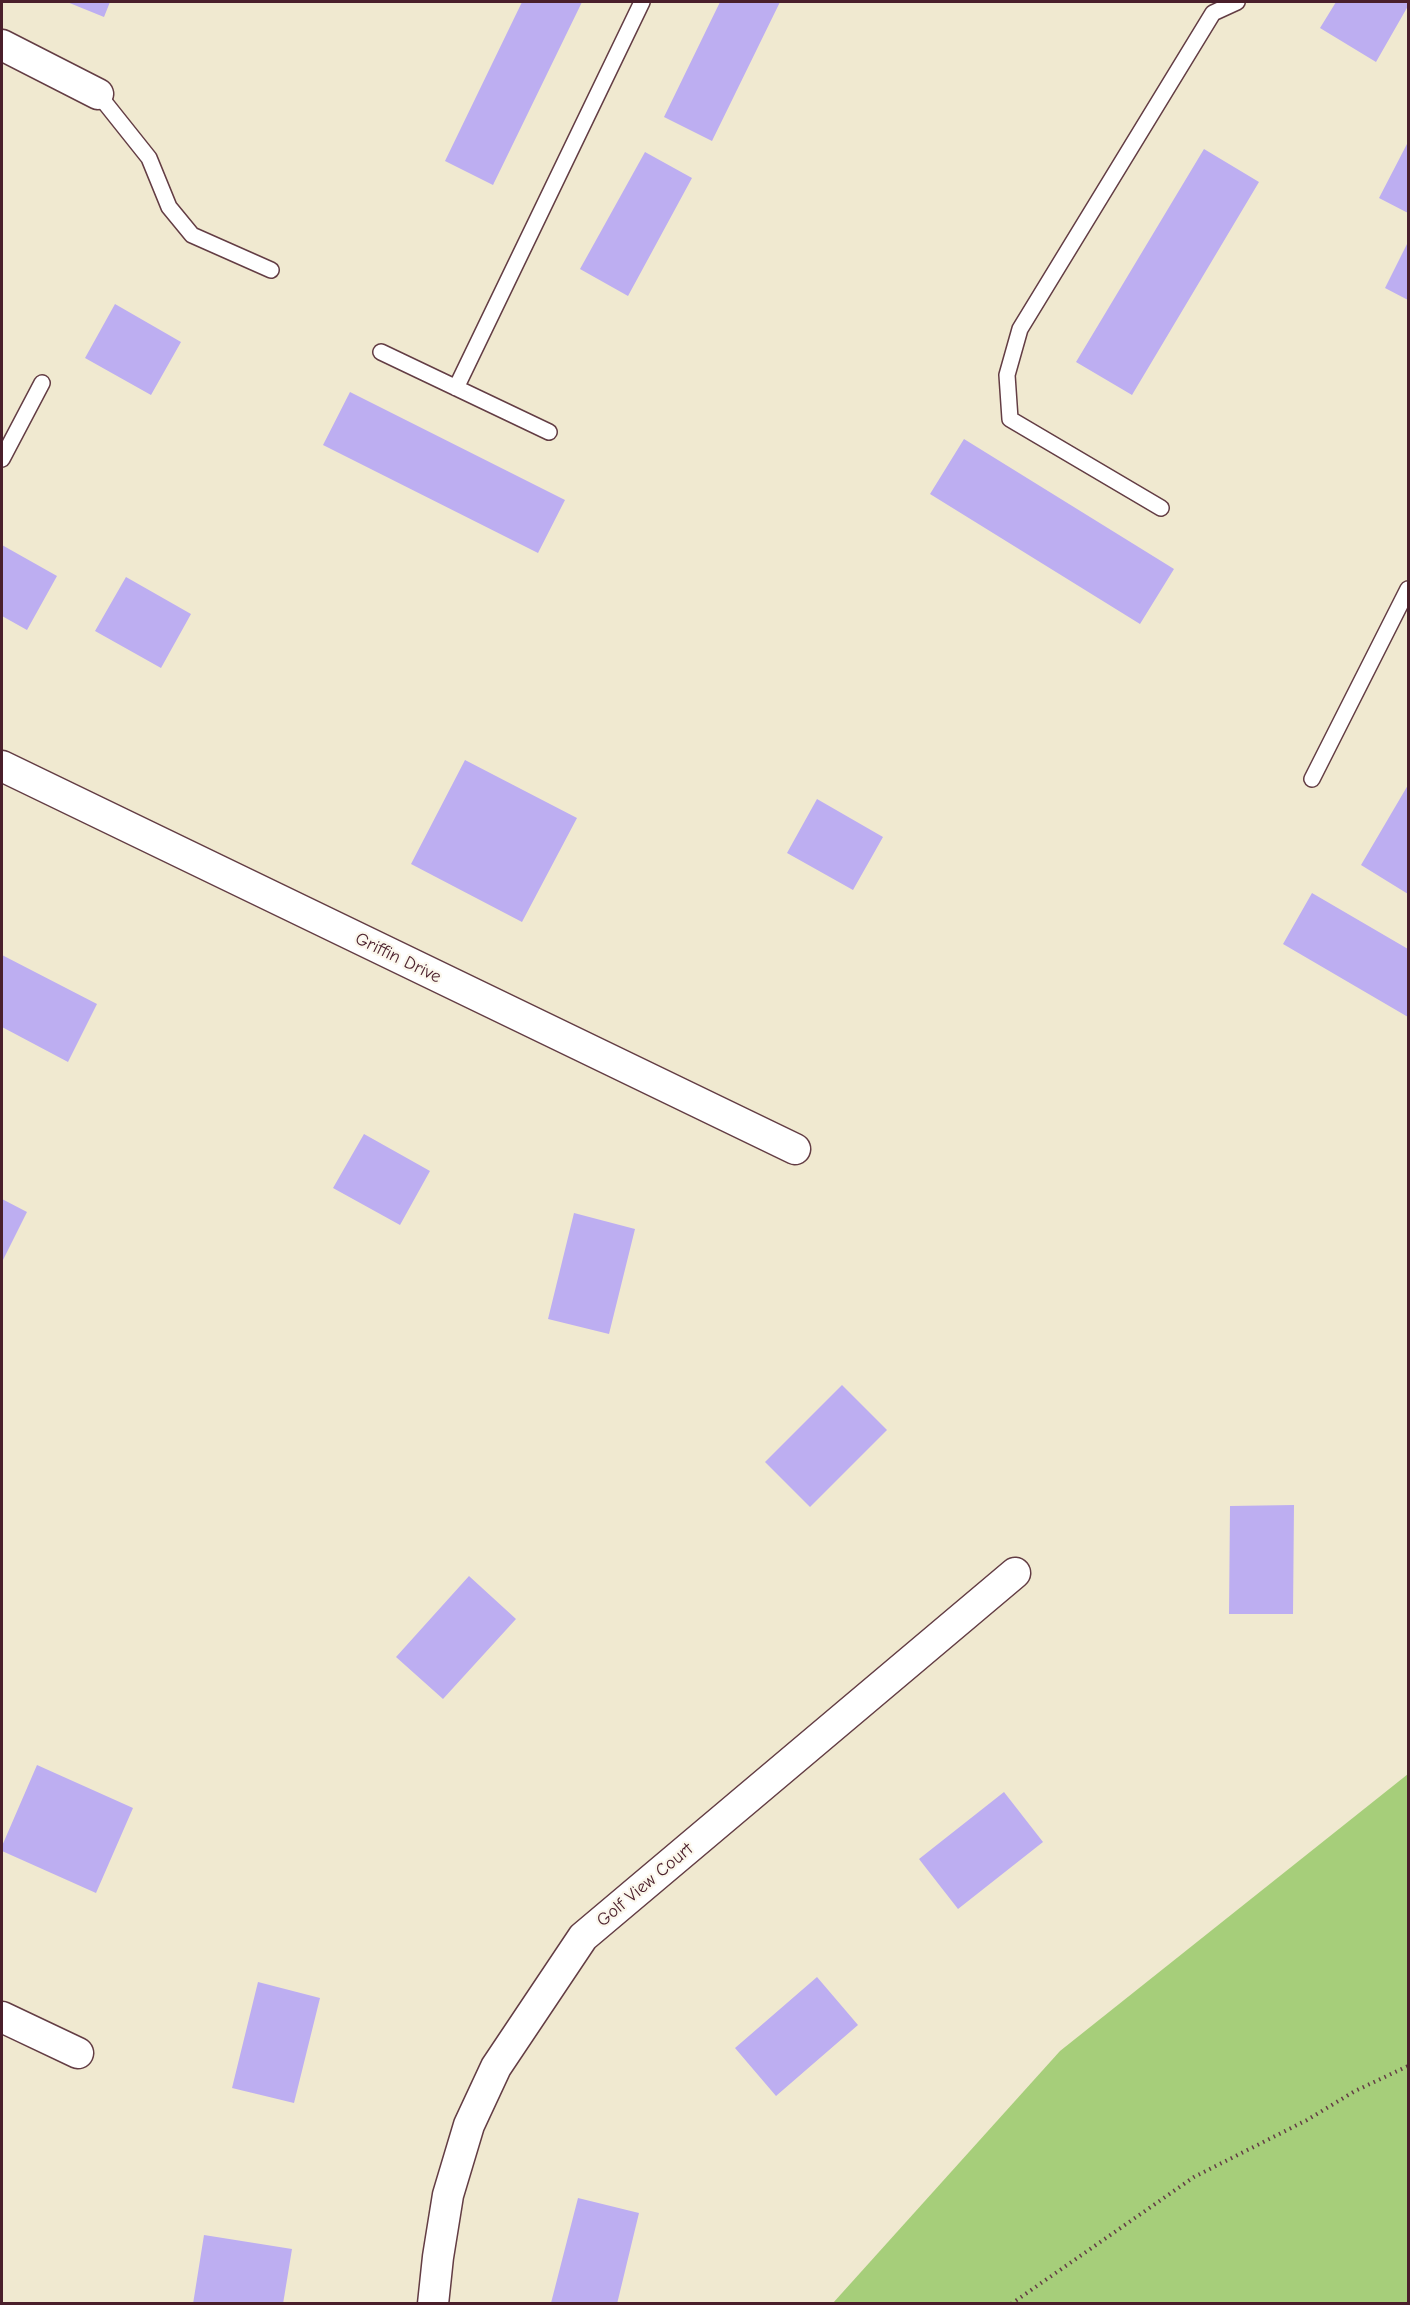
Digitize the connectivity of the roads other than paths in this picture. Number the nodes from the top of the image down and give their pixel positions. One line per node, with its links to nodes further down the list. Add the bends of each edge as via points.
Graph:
1 (642, 2): 8 (lane)
2 (1237, 2): 11 (lane, via 1213,13 1206,23 1020,329 1007,375 1010,419)
3 (2, 45): 4 (street)
4 (98, 94): 5 (lane, via 149,159 170,207 192,235)
5 (271, 270)
6 (381, 352): 8 (lane)
7 (42, 383): 10 (lane)
8 (456, 388): 9 (lane)
9 (549, 432)
10 (2, 459)
11 (1161, 508)
12 (1408, 590): 14 (lane)
13 (2, 766): 15 (street, Griffin Drive)
14 (1311, 779)
15 (795, 1149)
16 (1016, 1573): 19 (street, Golf View Court, via 583,1937 496,2067 469,2125 448,2195)
17 (2, 2017): 18 (street)
18 (78, 2054)
19 (433, 2304)

